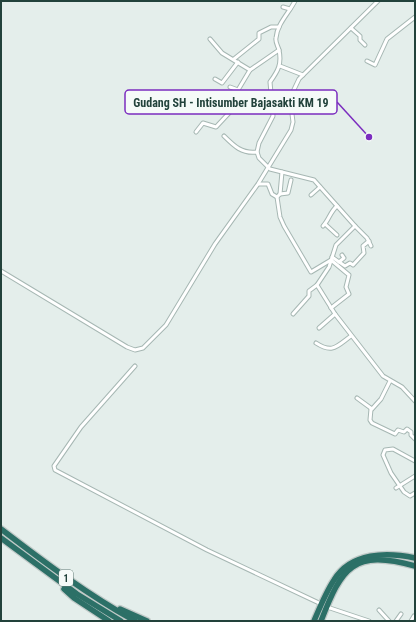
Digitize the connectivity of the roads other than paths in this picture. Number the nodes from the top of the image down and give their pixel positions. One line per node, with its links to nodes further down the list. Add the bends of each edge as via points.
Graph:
1 (295, 1): 4 (street)
2 (378, 1): 7 (street)
3 (283, 7): 4 (street)
4 (290, 9): 6 (street)
5 (415, 17): 12 (street, via 387,39 375,65)
6 (278, 28): 10 (street, via 276,40); 11 (street, via 271,27 258,33 259,39)
7 (351, 28): 9 (street); 16 (street)
8 (210, 39): 11 (street, via 222,53)
9 (365, 45)
10 (279, 50): 14 (street); 15 (street)
11 (234, 59): 13 (street)
12 (367, 61)
13 (238, 62): 15 (street); 17 (street, via 222,83)
14 (280, 66): 16 (street); 20 (street, via 270,82)
15 (250, 70): 19 (street)
16 (303, 75): 25 (street, via 290,98 292,128)
17 (215, 79)
18 (230, 87): 19 (street)
19 (238, 90): 22 (street, via 237,101 223,121 214,128 203,123)
20 (272, 101): 21 (street); 24 (street, via 272,117)
21 (261, 104)
22 (196, 132)
23 (224, 136): 24 (street, via 236,148 248,153)
24 (257, 152): 25 (street)
25 (268, 168): 26 (street); 28 (street)
26 (282, 172): 29 (street, via 309,178); 31 (street)
27 (291, 180): 30 (street)
28 (258, 184): 34 (street, via 268,184 272,194); 43 (street, via 215,244 169,321 140,350 127,347)
29 (320, 187): 33 (street); 35 (street)
30 (289, 192): 31 (street); 32 (street)
31 (280, 194): 34 (street)
32 (293, 194)
33 (311, 195)
34 (277, 197): 41 (street, via 284,226 311,272)
35 (336, 206): 36 (street); 37 (street, via 324,225)
36 (355, 226): 38 (street); 41 (street, via 336,245)
37 (337, 235)
38 (369, 241): 39 (street); 42 (street, via 363,246 364,253 354,264 345,266)
39 (371, 246)
40 (342, 255): 42 (street, via 344,258)
41 (332, 259): 42 (street); 44 (street); 45 (street, via 350,278 346,287 349,294)
42 (339, 262)
43 (1, 272)
44 (317, 285): 45 (street); 46 (street, via 309,291 309,296)
45 (330, 308): 47 (street)
46 (294, 314)
47 (335, 314): 48 (street); 49 (street)
48 (319, 328)
49 (351, 336): 50 (street, via 336,348 325,348); 52 (street, via 383,376)
50 (316, 343)
51 (135, 366): 69 (street, via 81,428 54,466 55,470 214,554)
52 (390, 381): 54 (street, via 402,387); 55 (street, via 381,400)
53 (357, 398): 55 (street)
54 (415, 401)
55 (371, 409): 56 (street, via 372,423 394,434 398,430 404,432 407,429)
56 (415, 439)
57 (415, 461): 59 (street, via 393,449 384,451 384,457)
58 (415, 476): 59 (street)
59 (400, 486): 60 (street); 61 (street, via 410,496)
60 (396, 488)
61 (415, 493)
62 (1, 529): 68 (highway, 1, via 48,566)
63 (1, 538): 66 (highway, 1)
64 (415, 558): 67 (highway, via 378,555 363,558 335,578)
65 (415, 566): 67 (highway, via 392,559 368,560 346,572)
66 (43, 571): 74 (highway, via 74,598); 75 (highway, 1)
67 (330, 592): 78 (highway); 79 (highway); 80 (highway); 81 (highway)
68 (99, 600): 76 (highway, 1); 77 (highway)
69 (319, 603)
70 (330, 608): 82 (street)
71 (379, 610): 83 (street)
72 (400, 614): 84 (street)
73 (414, 616): 85 (street)
74 (109, 621)
75 (121, 621)
76 (135, 621)
77 (147, 621)
78 (314, 621)
79 (317, 621)
80 (322, 621)
81 (325, 621)
82 (369, 621)
83 (389, 621)
84 (396, 621)
85 (411, 621)

